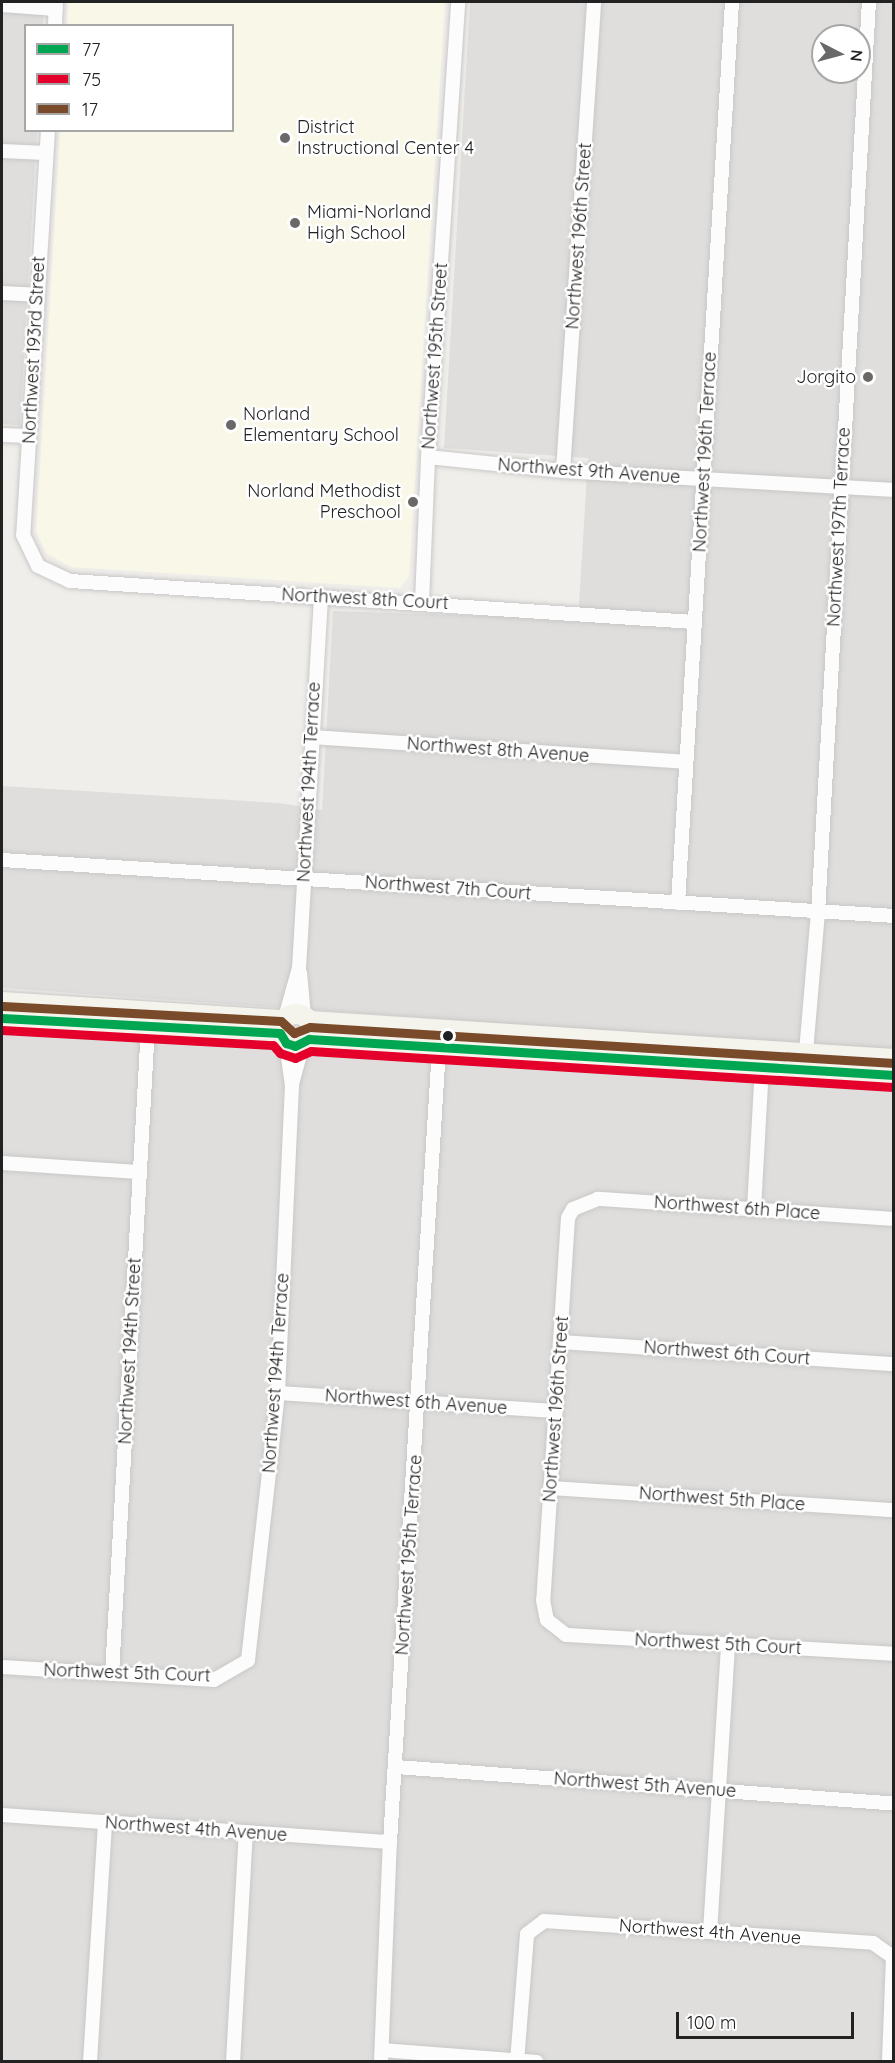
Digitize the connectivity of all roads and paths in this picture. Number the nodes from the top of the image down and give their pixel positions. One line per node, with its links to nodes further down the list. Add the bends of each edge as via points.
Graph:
1 (458, 2): 15 (street, Northwest 195th Street)
2 (594, 2): 16 (street, Northwest 196th Street)
3 (732, 2): 17 (street, Northwest 196th Terrace)
4 (869, 2): 18 (street, Northwest 197th Terrace)
5 (2, 5): 6 (street)
6 (56, 5): 7 (street)
7 (55, 24)
8 (48, 132): 10 (street, Northwest 193rd Street)
9 (2, 150): 10 (street)
10 (46, 153): 12 (street, Northwest 193rd Street)
11 (2, 293): 12 (street)
12 (37, 295): 14 (street, Northwest 193rd Street)
13 (2, 435): 14 (street)
14 (29, 436): 20 (street, Northwest 193rd Street, via 23,535)
15 (428, 457): 16 (street, Northwest 9th Avenue); 22 (street, Northwest 195th Street)
16 (563, 471): 17 (street, Northwest 9th Avenue)
17 (703, 479): 18 (street, Northwest 9th Avenue); 23 (street, Northwest 196th Terrace)
18 (841, 486): 19 (street, Northwest 9th Avenue); 29 (street, Northwest 197th Terrace)
19 (894, 490)
20 (38, 566): 21 (street, Northwest 8th Court, via 70,581)
21 (320, 597): 22 (street, Northwest 8th Court); 24 (street, Northwest 194th Terrace)
22 (422, 602): 23 (street, Northwest 8th Court)
23 (694, 622): 25 (street, Northwest 196th Terrace)
24 (311, 737): 25 (street, Northwest 8th Avenue); 27 (street, Northwest 194th Terrace)
25 (686, 762): 28 (street, Northwest 196th Terrace)
26 (2, 860): 27 (street, Northwest 7th Court)
27 (303, 879): 28 (street, Northwest 7th Court); 34 (street, Northwest 194th Terrace)
28 (678, 903): 29 (street, Northwest 7th Court)
29 (818, 913): 30 (street, Northwest 7th Court); 36 (street, Northwest 197th Terrace)
30 (894, 916)
31 (2, 1002): 34 (street)
32 (2, 1018): 33 (street)
33 (148, 1027): 34 (street); 41 (street, Northwest 194th Street)
34 (295, 1029): 35 (street); 36 (street); 47 (street, Northwest 194th Terrace)
35 (439, 1048): 38 (street); 48 (street, Northwest 195th Terrace)
36 (806, 1052): 37 (street)
37 (894, 1059)
38 (762, 1066): 39 (street); 43 (street)
39 (894, 1075)
40 (2, 1163): 41 (street)
41 (139, 1172): 57 (street, Northwest 194th Street)
42 (581, 1203): 43 (street, Northwest 6th Place, via 598,1199); 45 (street, Northwest 196th Street, via 568,1218)
43 (754, 1209): 44 (street, Northwest 6th Place)
44 (894, 1219)
45 (560, 1342): 46 (street, Northwest 6th Court); 49 (street, Northwest 196th Street)
46 (894, 1364)
47 (278, 1392): 48 (street, Northwest 6th Avenue); 55 (street, Northwest 194th Terrace)
48 (419, 1403): 49 (street, Northwest 6th Avenue); 58 (street, Northwest 195th Terrace)
49 (555, 1411): 50 (street, Northwest 196th Street)
50 (550, 1488): 51 (street, Northwest 5th Place); 52 (street, Northwest 196th Street, via 543,1600)
51 (894, 1510)
52 (547, 1620): 53 (street, Northwest 5th Court, via 566,1635)
53 (728, 1645): 54 (street, Northwest 5th Court); 59 (street)
54 (894, 1653)
55 (248, 1660): 57 (street, Northwest 5th Court, via 214,1680)
56 (2, 1668): 57 (street, Northwest 5th Court)
57 (112, 1674)
58 (396, 1767): 59 (street, Northwest 5th Avenue); 64 (street, Northwest 195th Terrace)
59 (720, 1791): 60 (street, Northwest 5th Avenue); 65 (street)
60 (894, 1804)
61 (2, 1815): 62 (street, Northwest 4th Avenue)
62 (105, 1822): 63 (street, Northwest 4th Avenue); 68 (street)
63 (246, 1832): 64 (street, Northwest 4th Avenue); 69 (street)
64 (390, 1842): 67 (street, Northwest 195th Terrace)
65 (710, 1932): 66 (street, Northwest 4th Avenue, via 873,1943); 70 (street, Northwest 4th Avenue, via 544,1921 527,1934)
66 (893, 1957): 72 (street)
67 (381, 2056): 70 (street)
68 (90, 2061)
69 (234, 2061)
70 (518, 2061): 71 (street)
71 (537, 2061)
72 (889, 2061)

